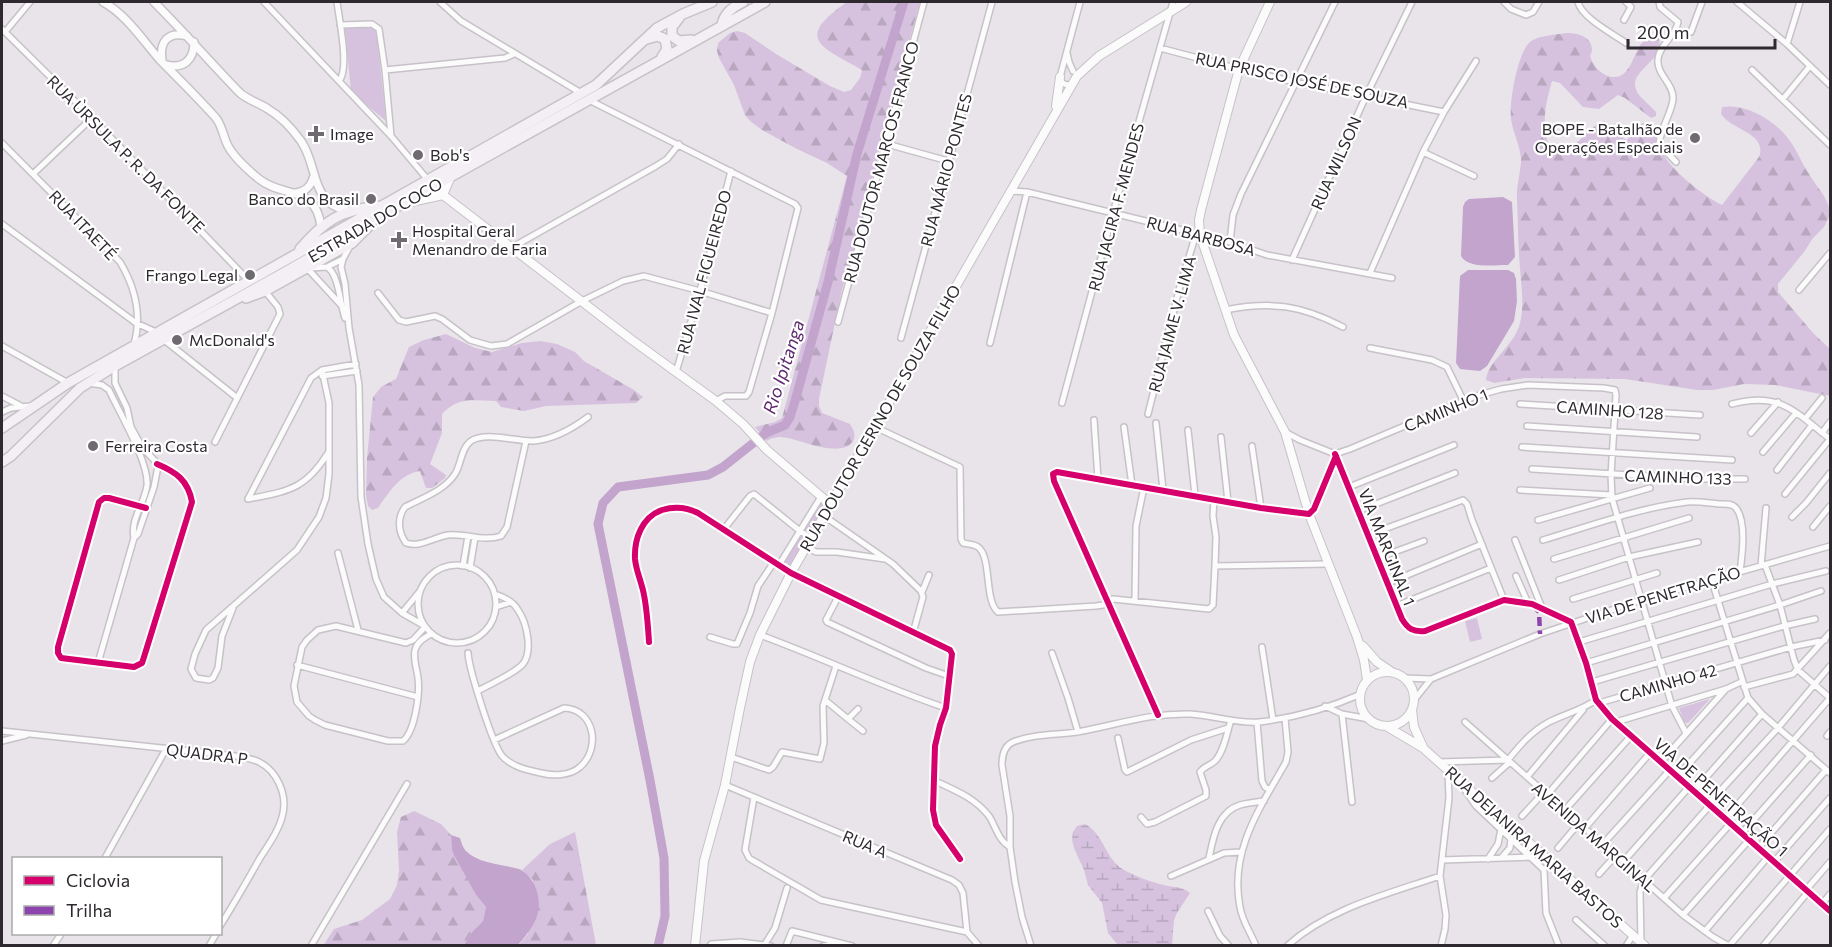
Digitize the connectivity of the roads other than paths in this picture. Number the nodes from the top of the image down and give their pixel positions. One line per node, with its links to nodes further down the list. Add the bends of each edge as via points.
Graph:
1 (30, 2): 31 (street)
2 (103, 2): 44 (street, via 126,20)
3 (154, 2): 33 (street)
4 (264, 2): 51 (street)
5 (337, 2): 30 (street)
6 (440, 2): 41 (street, via 461,21)
7 (712, 2): 27 (highway, ESTRADA DO COCO)
8 (743, 2): 29 (highway, via 727,13)
9 (765, 2): 29 (highway, ESTRADA DO COCO)
10 (924, 2): 65 (street, RUA DOUTOR MARCOS FRANCO)
11 (992, 2): 68 (street, RUA MÁRIO PONTES)
12 (1080, 2): 40 (street)
13 (1173, 2): 26 (street, RUA JACIRA F. MENDES)
14 (1186, 2): 26 (main road, RUA DOUTOR GERINO DE SOUZA FILHO)
15 (1270, 2): 46 (main road)
16 (1335, 2): 52 (street)
17 (1412, 2): 56 (street, RUA WILSON)
18 (1504, 2): 19 (street, via 1526,15)
19 (1539, 2)
20 (1578, 2): 37 (street, via 1586,15)
21 (1626, 2): 28 (street, via 1632,7)
22 (1659, 2): 69 (street, via 1678,22 1658,57 1673,100 1659,144)
23 (1702, 2): 32 (street)
24 (1737, 2): 38 (street)
25 (1800, 2): 38 (street)
26 (1171, 11): 39 (street, RUA JACIRA F. MENDES); 49 (main road, RUA DOUTOR GERINO DE SOUZA FILHO)
27 (683, 14): 34 (highway, via 672,27 672,36 679,41); 35 (highway, ESTRADA DO COCO)
28 (1624, 20)
29 (722, 25): 34 (highway, ESTRADA DO COCO)
30 (340, 26): 47 (street, via 375,26 381,34); 51 (street, via 344,66)
31 (3, 31): 61 (street, RUA ÙRSULA P. R. DA FONTE)
32 (1691, 32)
33 (187, 36): 36 (street); 44 (street, via 167,38 161,47)
34 (696, 39): 42 (highway, ESTRADA DO COCO)
35 (643, 40): 42 (highway, via 658,36 665,39 667,49); 55 (highway, ESTRADA DO COCO, via 609,74)
36 (194, 42): 44 (street, via 188,62 177,67); 72 (street, via 241,93 273,111 299,139)
37 (1626, 43)
38 (1787, 44): 45 (street)
39 (1160, 48): 46 (street, RUA PRISCO JOSÉ DE SOUZA); 83 (street, RUA JACIRA F. MENDES)
40 (1066, 51): 49 (street); 50 (street)
41 (514, 54): 47 (street); 55 (street)
42 (658, 61): 58 (highway, ESTRADA DO COCO)
43 (1476, 61): 60 (street)
44 (164, 63): 78 (street, via 216,118 229,148 254,175)
45 (1810, 66): 54 (street); 57 (street)
46 (1239, 69): 52 (street, RUA PRISCO JOSÉ DE SOUZA); 87 (main road)
47 (385, 70): 62 (street)
48 (1752, 70): 57 (street)
49 (1075, 73): 50 (street); 53 (main road, RUA DOUTOR GERINO DE SOUZA FILHO)
50 (1061, 74): 53 (street, via 1062,82); 59 (main road)
51 (339, 81): 62 (street)
52 (1295, 82): 56 (street, RUA PRISCO JOSÉ DE SOUZA); 88 (street, via 1236,204)
53 (1071, 85): 59 (main road, RUA DOUTOR GERINO DE SOUZA FILHO)
54 (1830, 86)
55 (581, 93): 75 (highway, ESTRADA DO COCO)
56 (1366, 96): 60 (street, RUA PRISCO JOSÉ DE SOUZA); 94 (street, RUA WILSON)
57 (1783, 99): 66 (street)
58 (589, 100): 64 (street); 73 (highway, ESTRADA DO COCO)
59 (1055, 111): 76 (main road, RUA DOUTOR GERINO DE SOUZA FILHO)
60 (1444, 112): 67 (street)
61 (92, 118): 71 (street); 99 (street, RUA ÙRSULA P. R. DA FONTE)
62 (391, 136): 75 (street)
63 (2, 143): 71 (street, RUA ITAETÉ)
64 (679, 144): 70 (street); 90 (street, via 656,166)
65 (887, 144): 68 (street); 109 (street, RUA DOUTOR MARCOS FRANCO)
66 (1830, 145)
67 (1423, 152): 74 (street); 97 (street)
68 (948, 161): 114 (street, RUA MÁRIO PONTES)
69 (1676, 162)
70 (731, 171): 102 (street, RUA IVAL FIGUEIREDO); 108 (street, via 795,204 798,212)
71 (33, 174): 110 (street, RUA ITAETÉ, via 120,262 136,299)
72 (314, 176): 78 (street, via 305,190); 82 (street, via 325,200)
73 (452, 176): 79 (main road); 81 (highway, ESTRADA DO COCO)
74 (1474, 176)
75 (428, 180): 80 (highway, ESTRADA DO COCO)
76 (1010, 191): 77 (street, RUA BARBOSA); 151 (main road, RUA DOUTOR GERINO DE SOUZA FILHO)
77 (1027, 192): 83 (street, RUA BARBOSA); 115 (street)
78 (292, 193): 86 (street, via 315,206)
79 (443, 195): 81 (main road); 90 (main road)
80 (385, 204): 82 (highway); 92 (highway, ESTRADA DO COCO)
81 (398, 206): 84 (highway, ESTRADA DO COCO)
82 (346, 211): 86 (highway)
83 (1113, 213): 87 (street, RUA BARBOSA); 134 (street, RUA JACIRA F. MENDES)
84 (373, 221): 89 (highway); 106 (highway, ESTRADA DO COCO)
85 (2, 224): 110 (street)
86 (321, 227): 92 (highway)
87 (1198, 235): 88 (street, RUA BARBOSA); 107 (main road); 142 (street, RUA JAIME V. LIMA, via 1179,290)
88 (1230, 242): 94 (street, RUA BARBOSA)
89 (352, 243): 93 (street); 96 (highway)
90 (511, 248): 104 (main road)
91 (1830, 253): 100 (street)
92 (294, 255): 99 (highway, ESTRADA DO COCO)
93 (343, 259): 95 (street); 112 (street)
94 (1292, 260): 97 (street, RUA BARBOSA)
95 (327, 267): 96 (street); 105 (street, via 336,278)
96 (308, 268): 101 (highway); 105 (street)
97 (1370, 273): 98 (street, RUA BARBOSA)
98 (1392, 278)
99 (249, 281): 113 (highway, ESTRADA DO COCO)
100 (1798, 290)
101 (265, 291): 106 (highway); 128 (street, via 280,314)
102 (700, 291): 104 (street, via 644,276 622,281); 108 (street); 122 (street, RUA IVAL FIGUEIREDO)
103 (378, 293): 104 (street, via 399,320 430,316 442,319 470,340 499,346)
104 (582, 301): 122 (main road)
105 (341, 305): 112 (street)
106 (224, 306): 113 (highway, ESTRADA DO COCO)
107 (1225, 310): 111 (street, via 1292,306); 155 (main road)
108 (772, 313): 131 (street, via 749,392 746,396 725,396)
109 (838, 322)
110 (136, 323): 113 (street); 117 (street, RUA ITAETÉ)
111 (1344, 327)
112 (349, 328): 119 (street)
113 (161, 335): 117 (highway, ESTRADA DO COCO); 120 (highway, ESTRADA DO COCO); 128 (street)
114 (901, 338)
115 (990, 343)
116 (2, 346): 124 (street)
117 (133, 346): 124 (highway, ESTRADA DO COCO)
118 (1370, 348): 132 (street, via 1448,366)
119 (356, 364): 121 (street); 123 (street)
120 (115, 366): 125 (highway, ESTRADA DO COCO); 127 (street)
121 (357, 371): 123 (street); 269 (street, via 361,497 368,544 379,589)
122 (676, 372): 131 (main road)
123 (326, 373): 167 (street); 186 (street, via 315,375 308,382)
124 (68, 383): 137 (highway, ESTRADA DO COCO)
125 (86, 383): 130 (street, via 105,387); 174 (highway, ESTRADA DO COCO)
126 (2, 396): 138 (street)
127 (122, 396): 130 (street); 169 (street, via 130,427)
128 (236, 397): 163 (street)
129 (1822, 398): 146 (street)
130 (114, 401): 172 (street)
131 (716, 401): 198 (main road)
132 (1464, 402): 139 (street, CAMINHO 1, via 1523,385 1604,387 1615,390); 171 (street, CAMINHO 1)
133 (1778, 402): 136 (street, via 1752,400); 141 (street); 157 (street)
134 (1062, 403)
135 (1520, 404): 139 (street, CAMINHO 128)
136 (1732, 404)
137 (35, 406): 138 (street); 153 (highway, ESTRADA DO COCO)
138 (22, 407): 140 (street)
139 (1616, 410): 143 (street, CAMINHO 128); 156 (street)
140 (2, 412)
141 (1796, 413): 146 (street); 168 (street)
142 (1148, 414)
143 (1700, 415)
144 (588, 417): 162 (street, via 557,436)
145 (1094, 420): 184 (street)
146 (1805, 420): 149 (street)
147 (1830, 422): 158 (street)
148 (1155, 423): 191 (street)
149 (1812, 425): 158 (street); 178 (street)
150 (1527, 426): 156 (street)
151 (875, 427): 197 (main road, RUA DOUTOR GERINO DE SOUZA FILHO); 262 (street, via 960,467 961,539 978,547 984,558 996,611 1087,607)
152 (1124, 427): 187 (street)
153 (2, 428)
154 (1188, 430): 194 (street)
155 (1285, 432): 171 (street); 207 (main road)
156 (1613, 432): 160 (street); 170 (street)
157 (1751, 433)
158 (1822, 433): 161 (street)
159 (1221, 437): 200 (street)
160 (1697, 437)
161 (1830, 439): 193 (street)
162 (526, 441): 217 (street, via 482,437 472,441 445,486 405,507 400,517 403,538 410,544 446,535); 218 (street, via 507,527 495,538)
163 (215, 442)
164 (1454, 445): 189 (street)
165 (1252, 446): 204 (street)
166 (1521, 447): 170 (street)
167 (329, 452): 177 (street); 180 (street)
168 (1763, 452)
169 (147, 453): 172 (street); 175 (street)
170 (1612, 453): 173 (street); 183 (street)
171 (1335, 455): 189 (street, VIA MARGINAL 1); 207 (street, via 1314,509)
172 (140, 457): 179 (street)
173 (1732, 460)
174 (2, 462)
175 (157, 467): 179 (street, via 153,473); 203 (street, via 157,480); 298 (street, via 175,472 187,485 192,502 189,515 142,663 134,667)
176 (1532, 469): 183 (street, CAMINHO 133)
177 (317, 470): 180 (street); 195 (street, via 295,487)
178 (1777, 470)
179 (145, 472): 203 (street)
180 (329, 472): 267 (street, via 323,506 314,526 297,550)
181 (1455, 473): 206 (street)
182 (1830, 473): 209 (street)
183 (1611, 475): 185 (street, CAMINHO 133); 196 (street)
184 (1098, 479): 187 (street); 262 (street, via 1057,472 1053,476)
185 (1745, 479)
186 (255, 485): 195 (street); 195 (street, via 248,500)
187 (1132, 485): 188 (street)
188 (1144, 487): 191 (street); 257 (street, via 1136,526)
189 (1349, 487): 206 (street, VIA MARGINAL 1)
190 (1650, 488): 196 (street)
191 (1164, 490): 194 (street)
192 (1520, 490): 196 (street)
193 (1785, 494)
194 (1195, 495): 199 (street)
195 (265, 496)
196 (1612, 497): 210 (street); 212 (street)
197 (834, 498): 198 (main road); 201 (main road, RUA DOUTOR GERINO DE SOUZA FILHO)
198 (821, 499): 201 (main road); 215 (street)
199 (1214, 499): 200 (street); 237 (street)
200 (1228, 502): 204 (street)
201 (830, 506): 208 (main road, RUA DOUTOR GERINO DE SOUZA FILHO)
202 (1830, 506): 213 (street)
203 (143, 507): 298 (street); 298 (street, via 109,498 99,502 58,647 61,658)
204 (1261, 508): 207 (street)
205 (1766, 508): 235 (street)
206 (1358, 511): 216 (street, VIA MARGINAL 1)
207 (1308, 514): 234 (main road)
208 (824, 516): 219 (main road, RUA DOUTOR GERINO DE SOUZA FILHO); 232 (street)
209 (1792, 517)
210 (1617, 518): 220 (street); 222 (street); 241 (street, via 1674,505 1731,505 1740,518)
211 (1689, 518): 220 (street)
212 (1538, 520)
213 (1813, 527)
214 (724, 530): 215 (street, via 754,494); 233 (street); 288 (street, via 692,510 674,508 657,512 643,526 635,561)
215 (800, 531): 219 (street); 233 (street)
216 (1368, 535): 225 (street, via 1463,500); 230 (street, VIA MARGINAL 1)
217 (468, 536): 218 (street); 236 (street)
218 (475, 537): 238 (street)
219 (811, 538): 227 (main road, RUA DOUTOR GERINO DE SOUZA FILHO)
220 (1623, 539): 229 (street); 231 (street)
221 (1515, 540): 268 (street)
222 (1543, 540)
223 (1424, 541): 230 (street)
224 (1698, 542): 229 (street)
225 (1482, 544): 239 (street); 249 (street)
226 (1830, 546): 235 (street, VIA DE PENETRAÇÃO)
227 (806, 547): 232 (street, via 816,552); 242 (main road, RUA DOUTOR GERINO DE SOUZA FILHO)
228 (338, 554): 271 (street)
229 (1629, 557): 246 (street); 247 (street)
230 (1378, 558): 249 (street, VIA MARGINAL 1)
231 (1554, 559)
232 (887, 560): 254 (street, via 908,576)
233 (777, 563): 242 (street); 285 (street, via 758,586 736,645)
234 (1328, 564): 237 (street); 286 (main road)
235 (1763, 565): 241 (street, VIA DE PENETRAÇÃO); 250 (street)
236 (463, 566): 238 (street); 251 (street, via 433,573)
237 (1215, 566): 257 (street, via 1213,605 1209,609)
238 (470, 568): 253 (street, via 482,575)
239 (1491, 568): 258 (street); 264 (street)
240 (1826, 571): 250 (street)
241 (1740, 572): 248 (street, VIA DE PENETRAÇÃO)
242 (791, 573): 255 (street); 284 (main road, RUA DOUTOR GERINO DE SOUZA FILHO)
243 (1657, 573): 246 (street)
244 (929, 575): 254 (street)
245 (1516, 576): 263 (street)
246 (1636, 579): 256 (street); 259 (street)
247 (1559, 580)
248 (1712, 581): 259 (street, VIA DE PENETRAÇÃO); 260 (street)
249 (1388, 583): 264 (street, VIA MARGINAL 1)
250 (1772, 585): 260 (street); 265 (street)
251 (420, 590): 269 (street); 277 (street, via 418,608)
252 (1821, 591): 265 (street)
253 (495, 594): 261 (street); 266 (street)
254 (923, 595): 281 (street)
255 (838, 597): 281 (street); 307 (street, via 827,622)
256 (1573, 599)
257 (1135, 600): 262 (street)
258 (1504, 600): 263 (street, VIA MARGINAL 1); 264 (street, VIA MARGINAL 1, via 1418,632 1407,627)
259 (1641, 600): 273 (street, VIA DE PENETRAÇÃO); 274 (street)
260 (1718, 601): 274 (street); 275 (street)
261 (511, 602): 266 (street); 316 (street, via 527,634 527,656 521,666)
262 (1107, 602): 332 (street)
263 (1530, 604): 268 (street, VIA MARGINAL 1)
264 (1396, 606)
265 (1780, 606): 275 (street); 278 (street)
266 (496, 607): 283 (street, via 487,630 477,638 454,643)
267 (233, 608): 272 (street); 276 (street)
268 (1542, 608): 273 (street, VIA MARGINAL 1)
269 (402, 613): 277 (street)
270 (1815, 619): 278 (street)
271 (355, 620): 279 (street); 280 (street)
272 (216, 621): 276 (street); 276 (street, via 206,630 195,654 191,669 196,678 209,680 216,673)
273 (1571, 622): 289 (street); 309 (street, VIA DE PENETRAÇÃO)
274 (1648, 622): 289 (street); 292 (street)
275 (1724, 622): 290 (street); 292 (street)
276 (225, 626)
277 (424, 626): 283 (street); 291 (street, via 414,640)
278 (1784, 626): 290 (street); 294 (street)
279 (350, 629): 280 (street); 302 (street, via 336,626 318,630 302,647)
280 (358, 630): 291 (street)
281 (914, 633): 307 (street, via 951,651)
282 (1830, 633): 287 (street)
283 (431, 634): 295 (street, via 418,643)
284 (760, 635): 303 (street); 358 (main road, RUA DOUTOR GERINO DE SOUZA FILHO)
285 (710, 637)
286 (1357, 637): 306 (main road, via 1377,662); 310 (main road)
287 (1825, 640): 294 (street, CAMINHO 42); 305 (street)
288 (649, 642)
289 (1579, 642): 299 (street)
290 (1730, 642): 300 (street); 301 (street)
291 (406, 643): 295 (street)
292 (1654, 643): 299 (street); 301 (street)
293 (1262, 647): 337 (street)
294 (1791, 647): 300 (street, CAMINHO 42); 305 (street)
295 (415, 651): 318 (street)
296 (468, 653): 316 (street)
297 (1053, 653): 346 (street)
298 (98, 663)
299 (1586, 663): 311 (street)
300 (1736, 663): 312 (street, CAMINHO 42); 313 (street)
301 (1659, 664): 311 (street); 312 (street)
302 (297, 665): 318 (street); 318 (street, via 297,702 309,716 325,725 388,741 403,741 412,727)
303 (836, 666): 321 (street); 326 (street)
304 (1830, 666): 314 (street)
305 (1798, 670): 313 (street, via 1790,676); 314 (street)
306 (1393, 673): 308 (main road); 310 (main road, via 1379,673)
307 (949, 676): 326 (street)
308 (1404, 678): 309 (street, VIA DE PENETRAÇÃO); 322 (main road, via 1412,688)
309 (1431, 679): 322 (street, VIA DE PENETRAÇÃO)
310 (1367, 680): 317 (main road)
311 (1592, 682): 323 (street)
312 (1666, 684): 323 (street, CAMINHO 42); 325 (street)
313 (1743, 685): 315 (street); 319 (street)
314 (1814, 685): 320 (street); 342 (street)
315 (1726, 689): 325 (street); 347 (street)
316 (478, 691): 351 (street)
317 (1361, 694): 324 (street); 335 (main road, via 1362,708)
318 (418, 697)
319 (1748, 698): 331 (street); 365 (street)
320 (1830, 698): 353 (street)
321 (825, 700): 334 (street); 358 (street, via 820,759 782,752 769,770)
322 (1414, 700): 329 (main road)
323 (1598, 702): 327 (street, CAMINHO 42); 338 (street, VIA DE PENETRAÇÃO 1)
324 (1324, 706): 330 (street); 333 (street)
325 (1672, 706): 338 (street); 347 (street)
326 (946, 708): 368 (street, via 936,740)
327 (1584, 708): 359 (street, via 1534,732); 366 (street)
328 (858, 709): 334 (street)
329 (1412, 709): 341 (main road, via 1402,722); 354 (main road, RUA DEJANIRA MARIA BASTOS)
330 (1342, 714): 335 (street); 378 (street)
331 (1762, 714): 342 (street); 372 (street)
332 (1158, 715): 336 (street, via 1192,714); 346 (street)
333 (1285, 718): 337 (street); 373 (street, via 1286,762)
334 (848, 719): 345 (street)
335 (1369, 719): 341 (main road)
336 (1231, 720): 339 (street); 343 (street)
337 (1273, 720): 339 (street)
338 (1614, 721): 349 (street, VIA DE PENETRAÇÃO 1); 374 (street)
339 (1257, 722): 373 (street, via 1262,781)
340 (1465, 722): 359 (street, AVENIDA MARGINAL)
341 (1386, 726): 354 (main road, RUA DEJANIRA MARIA BASTOS)
342 (1778, 728): 353 (street); 379 (street)
343 (1228, 729): 350 (street, via 1191,740 1127,772); 382 (street, via 1217,758 1200,772 1206,796 1155,822 1147,824)
344 (2, 731): 348 (street, QUADRA P)
345 (863, 731)
346 (1078, 732): 392 (street, via 1038,736 1008,746 1002,765 1011,826)
347 (1686, 733): 361 (street)
348 (32, 734): 352 (street); 355 (street, QUADRA P)
349 (1631, 736): 356 (street, VIA DE PENETRAÇÃO 1); 380 (street)
350 (1118, 738)
351 (494, 740): 351 (street, via 501,755 516,766 548,775 580,767 588,757 592,740 585,717 564,708)
352 (2, 741)
353 (1794, 741): 357 (street); 383 (street)
354 (1423, 748): 360 (main road, RUA DEJANIRA MARIA BASTOS)
355 (166, 749): 397 (street); 424 (street, QUADRA P, via 256,761 274,774 282,792 280,822)
356 (1650, 753): 361 (street, VIA DE PENETRAÇÃO 1); 385 (street)
357 (1811, 755): 364 (street); 388 (street)
358 (731, 757): 371 (main road, RUA DOUTOR GERINO DE SOUZA FILHO)
359 (1509, 761): 360 (street); 366 (street, AVENIDA MARGINAL); 367 (street)
360 (1439, 762): 363 (main road, RUA DEJANIRA MARIA BASTOS)
361 (1661, 762): 362 (street, VIA DE PENETRAÇÃO 1)
362 (1670, 770): 365 (street, VIA DE PENETRAÇÃO 1); 391 (street)
363 (1448, 771): 369 (main road, RUA DEJANIRA MARIA BASTOS); 404 (street)
364 (1828, 771): 394 (street)
365 (1678, 776): 372 (street, VIA DE PENETRAÇÃO 1)
366 (1527, 777): 374 (street, AVENIDA MARGINAL)
367 (1492, 778)
368 (933, 780): 392 (street, via 980,806 1001,840); 402 (street, via 935,820)
369 (1458, 780): 386 (street, via 1472,802); 405 (main road, RUA DEJANIRA MARIA BASTOS)
370 (407, 784): 430 (street)
371 (725, 785): 375 (street, RUA A); 428 (main road, RUA DOUTOR GERINO DE SOUZA FILHO, via 704,861)
372 (1692, 789): 379 (street, VIA DE PENETRAÇÃO 1); 406 (street)
373 (1270, 790): 377 (street)
374 (1546, 793): 380 (street, AVENIDA MARGINAL); 381 (street)
375 (754, 797): 426 (street, RUA A, via 959,885); 426 (street, via 745,850 752,860 821,900)
376 (1830, 798): 407 (street)
377 (1264, 801): 395 (street); 399 (street, via 1239,805 1227,813 1217,828)
378 (1352, 802)
379 (1710, 804): 383 (street, VIA DE PENETRAÇÃO 1); 414 (street)
380 (1565, 810): 384 (street, AVENIDA MARGINAL)
381 (1522, 816)
382 (1141, 817)
383 (1728, 820): 388 (street, VIA DE PENETRAÇÃO 1); 418 (street)
384 (1579, 823): 385 (street, AVENIDA MARGINAL); 393 (street)
385 (1585, 828): 391 (street, AVENIDA MARGINAL)
386 (1501, 829): 389 (street); 403 (street, via 1498,844)
387 (1830, 829): 413 (street)
388 (1742, 833): 390 (street, VIA DE PENETRAÇÃO 1)
389 (1511, 838): 398 (street); 400 (street, via 1510,848)
390 (1749, 840): 394 (street, VIA DE PENETRAÇÃO 1); 422 (street)
391 (1603, 844): 396 (street, AVENIDA MARGINAL)
392 (1010, 847): 437 (street)
393 (1558, 848)
394 (1758, 848): 401 (street, VIA DE PENETRAÇÃO 1)
395 (1241, 852): 399 (street); 439 (street, via 1240,908)
396 (1616, 855): 406 (street, AVENIDA MARGINAL); 410 (street)
397 (106, 857)
398 (1532, 857): 400 (street); 409 (street)
399 (1209, 858): 411 (street)
400 (1500, 858): 403 (street)
401 (1768, 858): 407 (street, VIA DE PENETRAÇÃO 1); 425 (street)
402 (960, 859)
403 (1488, 859): 404 (street)
404 (1442, 860): 412 (street)
405 (1549, 860): 409 (street); 427 (main road, RUA DEJANIRA MARIA BASTOS)
406 (1623, 862): 414 (street, AVENIDA MARGINAL)
407 (1774, 862): 413 (street, VIA DE PENETRAÇÃO 1)
408 (1830, 862): 416 (street)
409 (1544, 870): 442 (street, via 1546,913)
410 (1599, 874)
411 (1171, 876)
412 (1440, 876): 440 (street, via 1341,911); 441 (street, via 1446,915)
413 (1789, 876): 416 (street, VIA DE PENETRAÇÃO 1); 445 (street)
414 (1644, 880): 418 (street, AVENIDA MARGINAL); 429 (street, via 1640,892)
415 (787, 888): 432 (street)
416 (1807, 891): 419 (street, VIA DE PENETRAÇÃO 1); 446 (street)
417 (1830, 894): 419 (street)
418 (1664, 898): 422 (street, AVENIDA MARGINAL)
419 (1822, 904): 421 (street, VIA DE PENETRAÇÃO 1)
420 (1208, 911): 438 (street)
421 (1830, 911)
422 (1683, 915): 425 (street, AVENIDA MARGINAL)
423 (1576, 920): 443 (street)
424 (222, 923)
425 (1705, 931): 445 (street, AVENIDA MARGINAL)
426 (967, 932): 436 (street)
427 (1633, 934): 429 (main road, RUA DEJANIRA MARIA BASTOS); 444 (street)
428 (697, 944)
429 (1643, 944)
430 (312, 945)
431 (710, 945): 432 (street)
432 (768, 945)
433 (786, 945): 435 (street, via 792,931)
434 (823, 945): 435 (street)
435 (848, 945)
436 (979, 945)
437 (1031, 945)
438 (1229, 945)
439 (1256, 945)
440 (1287, 945)
441 (1441, 945)
442 (1559, 945)
443 (1605, 945)
444 (1626, 945)
445 (1729, 945)
446 (1763, 945)

